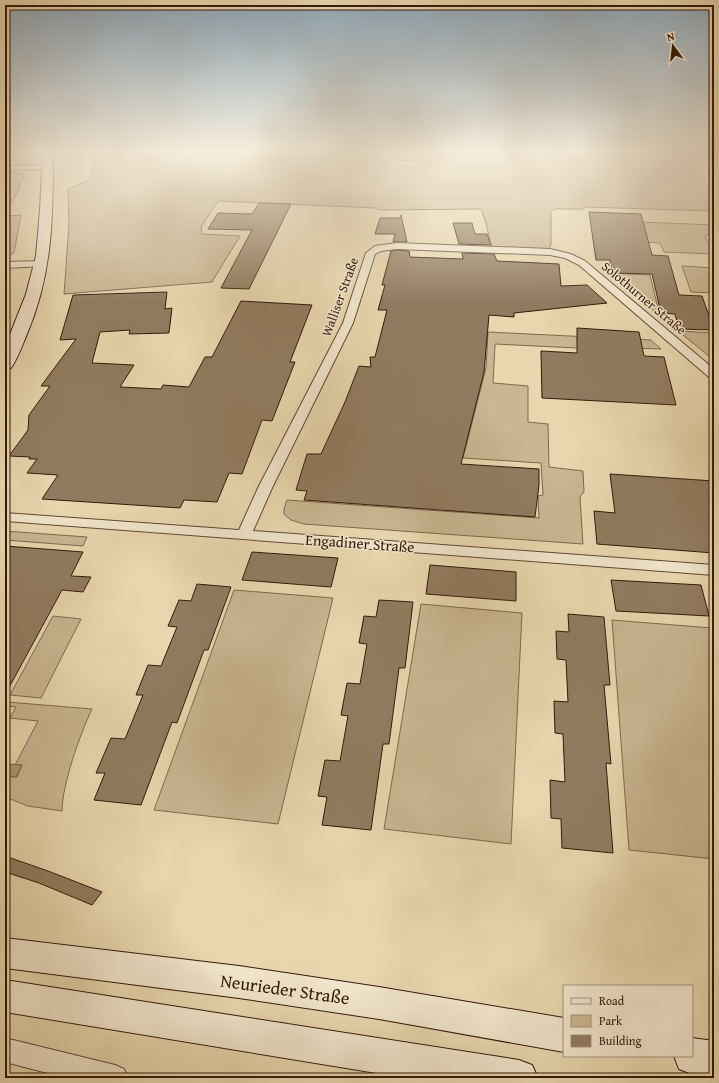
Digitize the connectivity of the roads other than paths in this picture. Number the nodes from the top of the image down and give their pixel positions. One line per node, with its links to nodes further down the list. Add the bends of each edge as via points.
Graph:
1 (46, 202): 3 (street)
2 (550, 252): 6 (street, Solothurner Straße, via 579,261); 8 (street, Walliser Straße, via 397,246 372,251 348,323 264,488)
3 (42, 264): 4 (street); 5 (street, via 30,308)
4 (5, 265)
5 (5, 364)
6 (714, 375)
7 (5, 517): 8 (street, Engadiner Straße)
8 (244, 535): 9 (street, Engadiner Straße)
9 (714, 570)
10 (5, 953): 12 (street, Neurieder Straße, via 246,983)
11 (5, 996): 18 (street)
12 (563, 1034)
13 (5, 1050): 16 (street)
14 (693, 1056): 15 (street)
15 (714, 1059)
16 (60, 1072): 17 (street)
17 (115, 1078)
18 (519, 1078)

